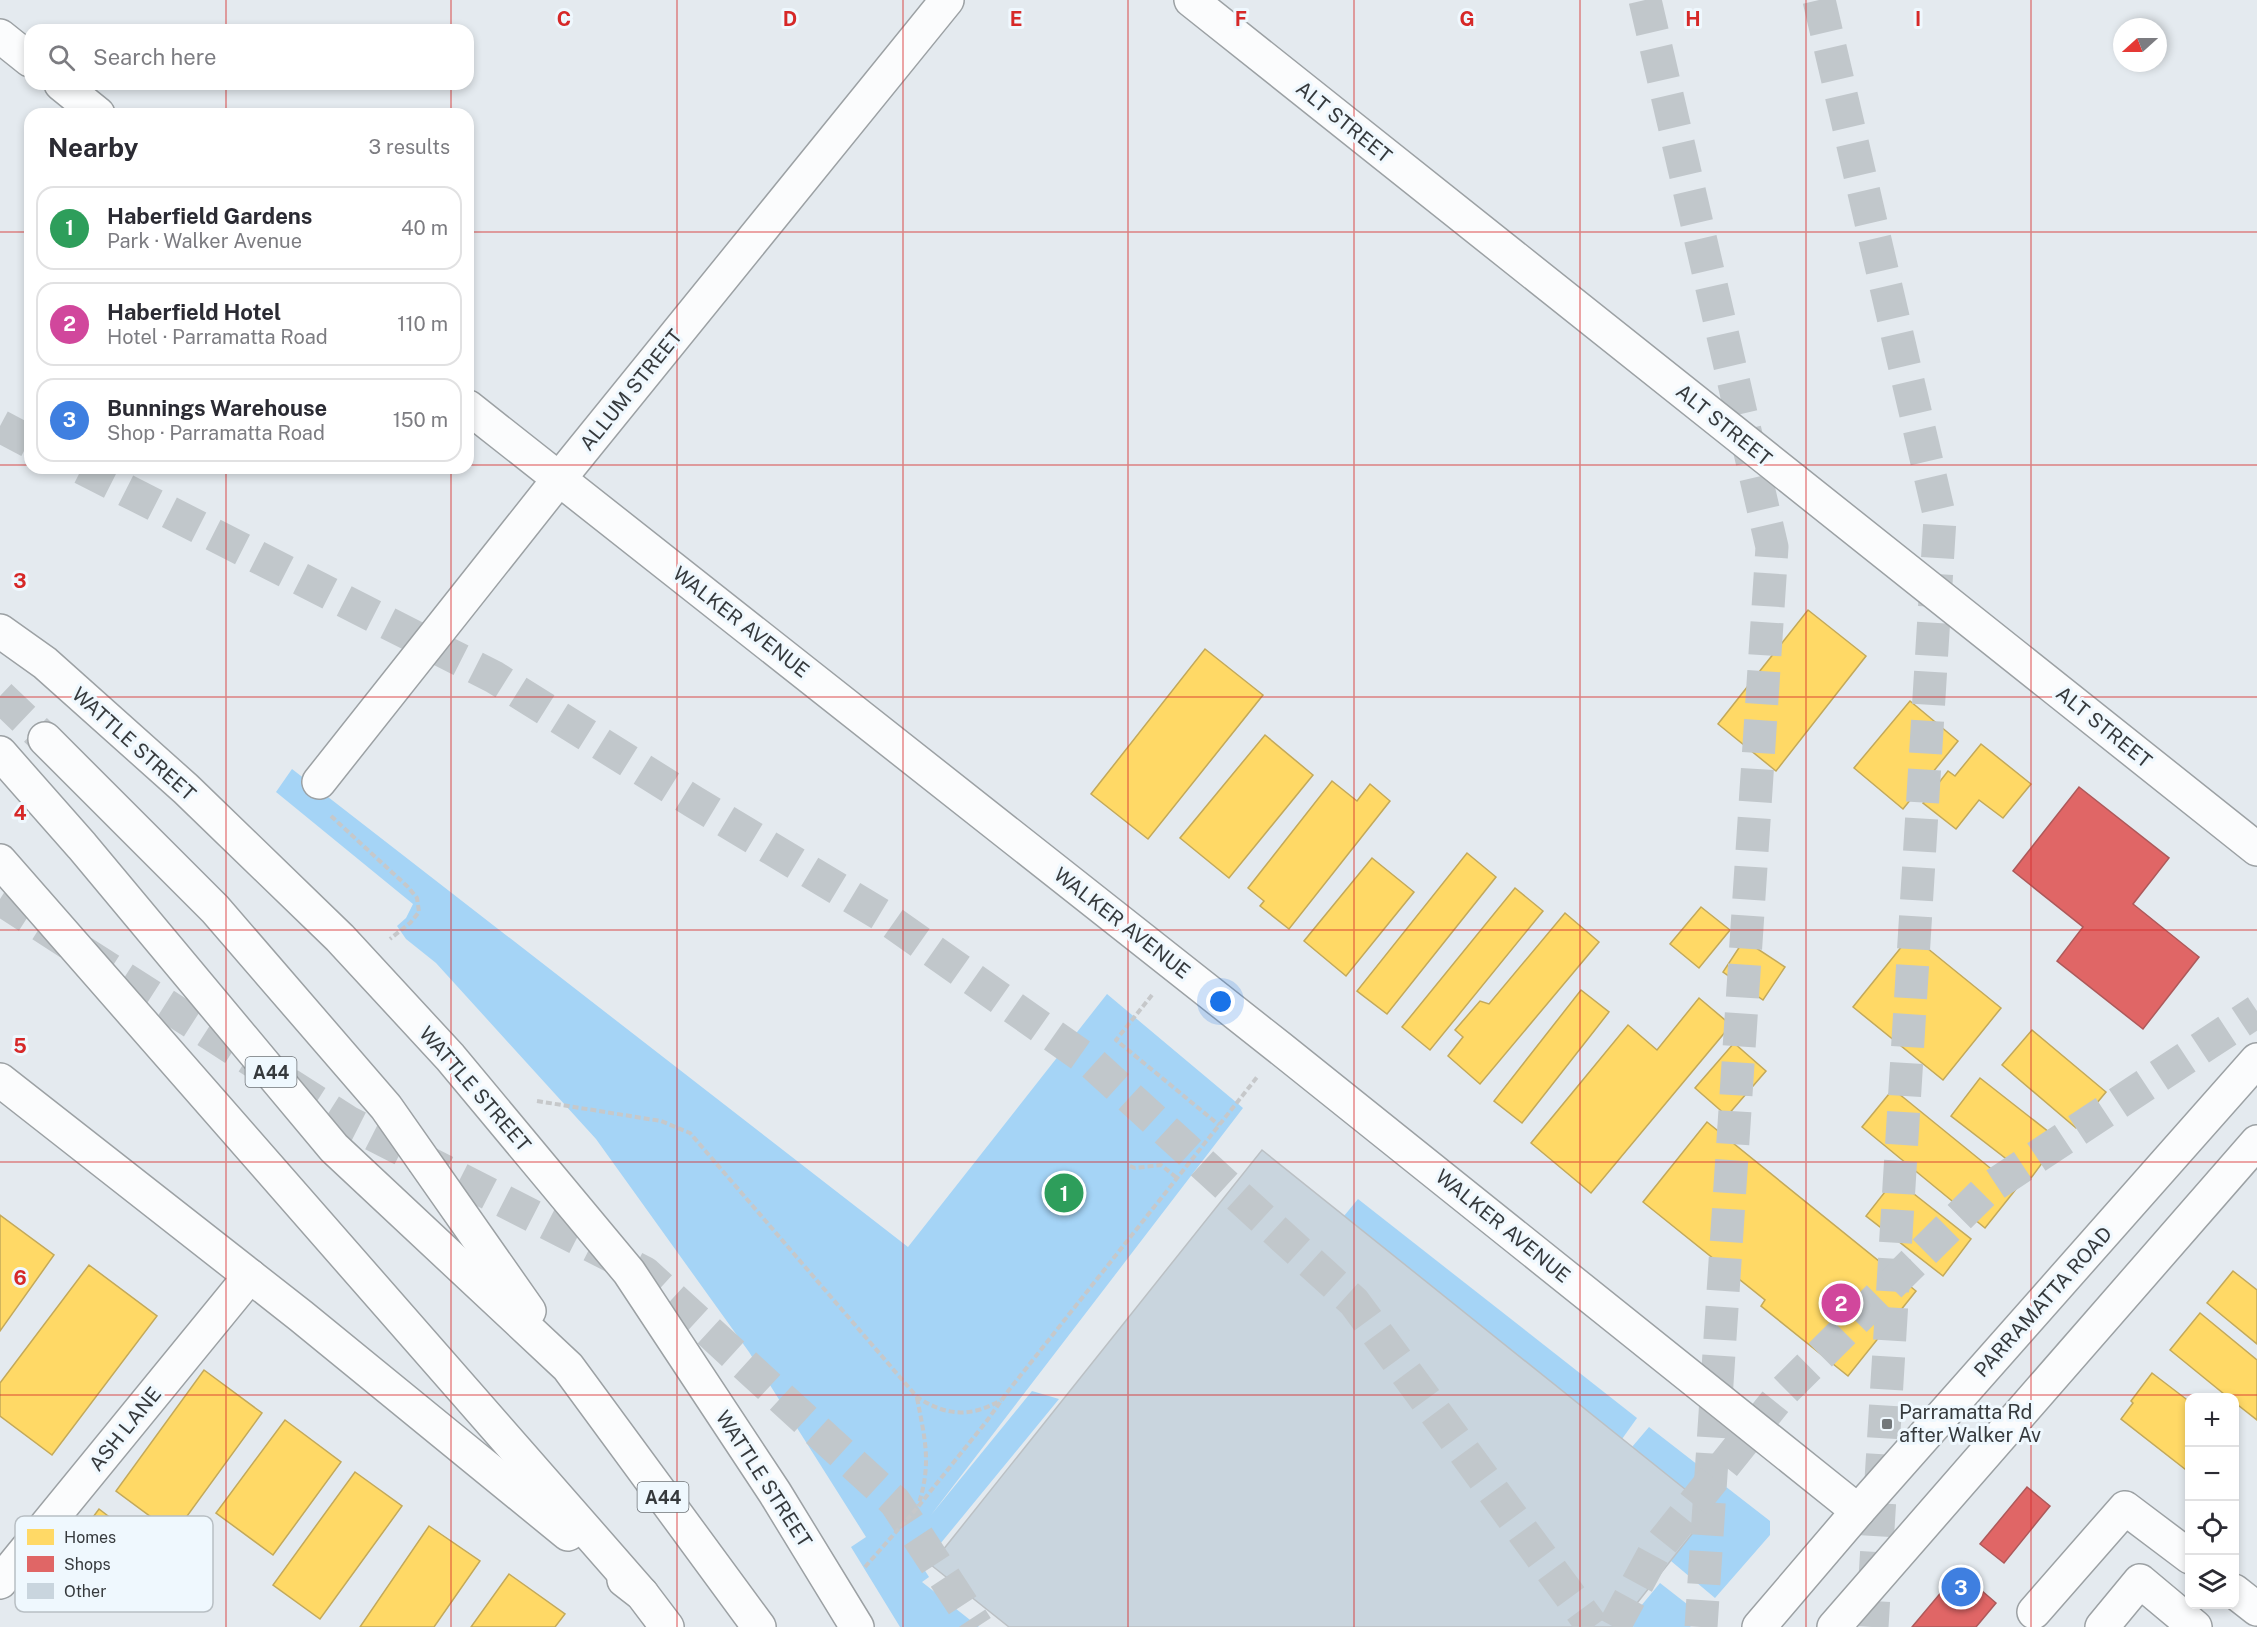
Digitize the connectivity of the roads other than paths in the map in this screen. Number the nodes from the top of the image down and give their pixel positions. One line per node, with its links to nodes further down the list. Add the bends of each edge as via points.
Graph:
1 (947, 0): 8 (main road, ALLUM STREET)
2 (1191, 0): 13 (main road, ALT STREET)
3 (0, 36): 4 (main road)
4 (24, 55)
5 (69, 90): 6 (main road)
6 (91, 108)
7 (474, 412): 8 (main road, WALKER AVENUE)
8 (559, 479): 12 (main road, ALLUM STREET); 20 (main road, WALKER AVENUE)
9 (0, 631): 31 (main road, WATTLE STREET, via 45,663 186,789 340,938 450,1057 629,1272 775,1492)
10 (45, 739): 19 (main road, via 215,909 386,1107)
11 (0, 753): 19 (main road, A44, via 334,1148)
12 (319, 782)
13 (2257, 849)
14 (0, 861): 25 (main road)
15 (2257, 1060): 20 (main road, PARRAMATTA ROAD)
16 (0, 1080): 18 (main road)
17 (2257, 1142): 33 (main road)
18 (250, 1276): 21 (main road, ASH LANE); 25 (main road)
19 (567, 1367): 30 (main road, A44)
20 (1858, 1511): 32 (main road, PARRAMATTA ROAD)
21 (54, 1516)
22 (2187, 1555): 28 (main road, via 2125,1508)
23 (15, 1564): 24 (main road, ASH LANE)
24 (0, 1582)
25 (642, 1594): 29 (main road)
26 (2239, 1594): 27 (main road)
27 (2257, 1609)
28 (2034, 1612)
29 (667, 1627)
30 (759, 1627)
31 (857, 1627)
32 (1759, 1627)
33 (1834, 1627)
34 (2102, 1627): 35 (main road, via 2140,1581)
35 (2195, 1627)

